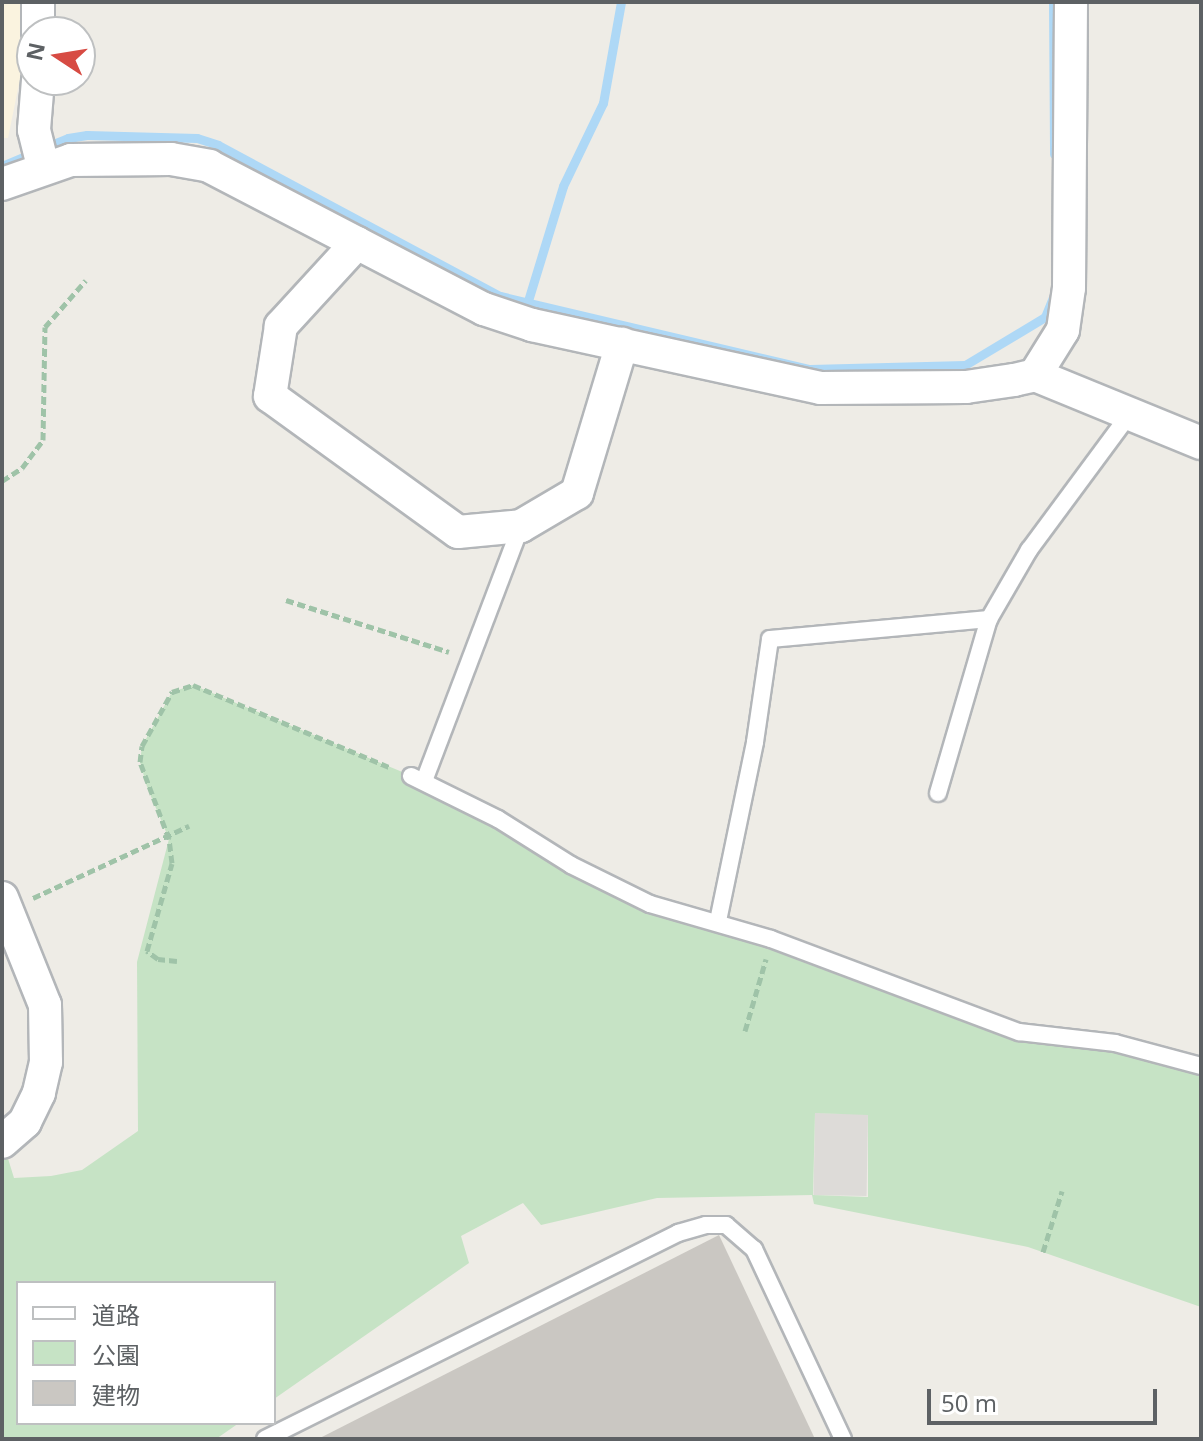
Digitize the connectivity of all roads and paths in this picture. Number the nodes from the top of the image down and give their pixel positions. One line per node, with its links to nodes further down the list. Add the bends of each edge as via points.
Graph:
1 (1071, 2): 8 (street, via 1069,288 1063,330)
2 (37, 96): 3 (street, via 34,130)
3 (43, 167): 4 (street); 5 (street, via 110,158 209,166)
4 (2, 184)
5 (357, 243): 7 (street, via 484,309); 12 (street, via 281,326 270,396 458,532)
6 (86, 280): 11 (path, via 45,327 43,440 22,468)
7 (622, 344): 8 (street, via 821,388 966,387); 12 (street, via 577,493)
8 (1035, 375): 9 (street)
9 (1129, 415): 10 (street); 14 (lane, via 1029,550)
10 (1201, 443)
11 (2, 481)
12 (521, 526): 15 (lane)
13 (286, 600): 15 (path)
14 (989, 619): 17 (lane); 21 (lane, via 770,639)
15 (473, 660): 16 (lane)
16 (417, 779): 19 (path, via 193,685 181,686 172,692 142,746 140,762); 21 (lane, via 650,904)
17 (938, 793)
18 (189, 826): 19 (path)
19 (169, 839): 20 (path); 23 (path, via 172,863 147,951 158,959)
20 (4, 904): 26 (street, via 45,1005 46,1062 25,1122)
21 (718, 921): 22 (lane)
22 (771, 939): 24 (path); 25 (lane, via 1019,1032 1115,1043)
23 (177, 961)
24 (745, 1031)
25 (1201, 1066)
26 (2, 1142)
27 (1062, 1191): 28 (path)
28 (1043, 1252)
29 (265, 1439): 30 (lane, via 678,1233 726,1225 754,1249)
30 (843, 1439)

